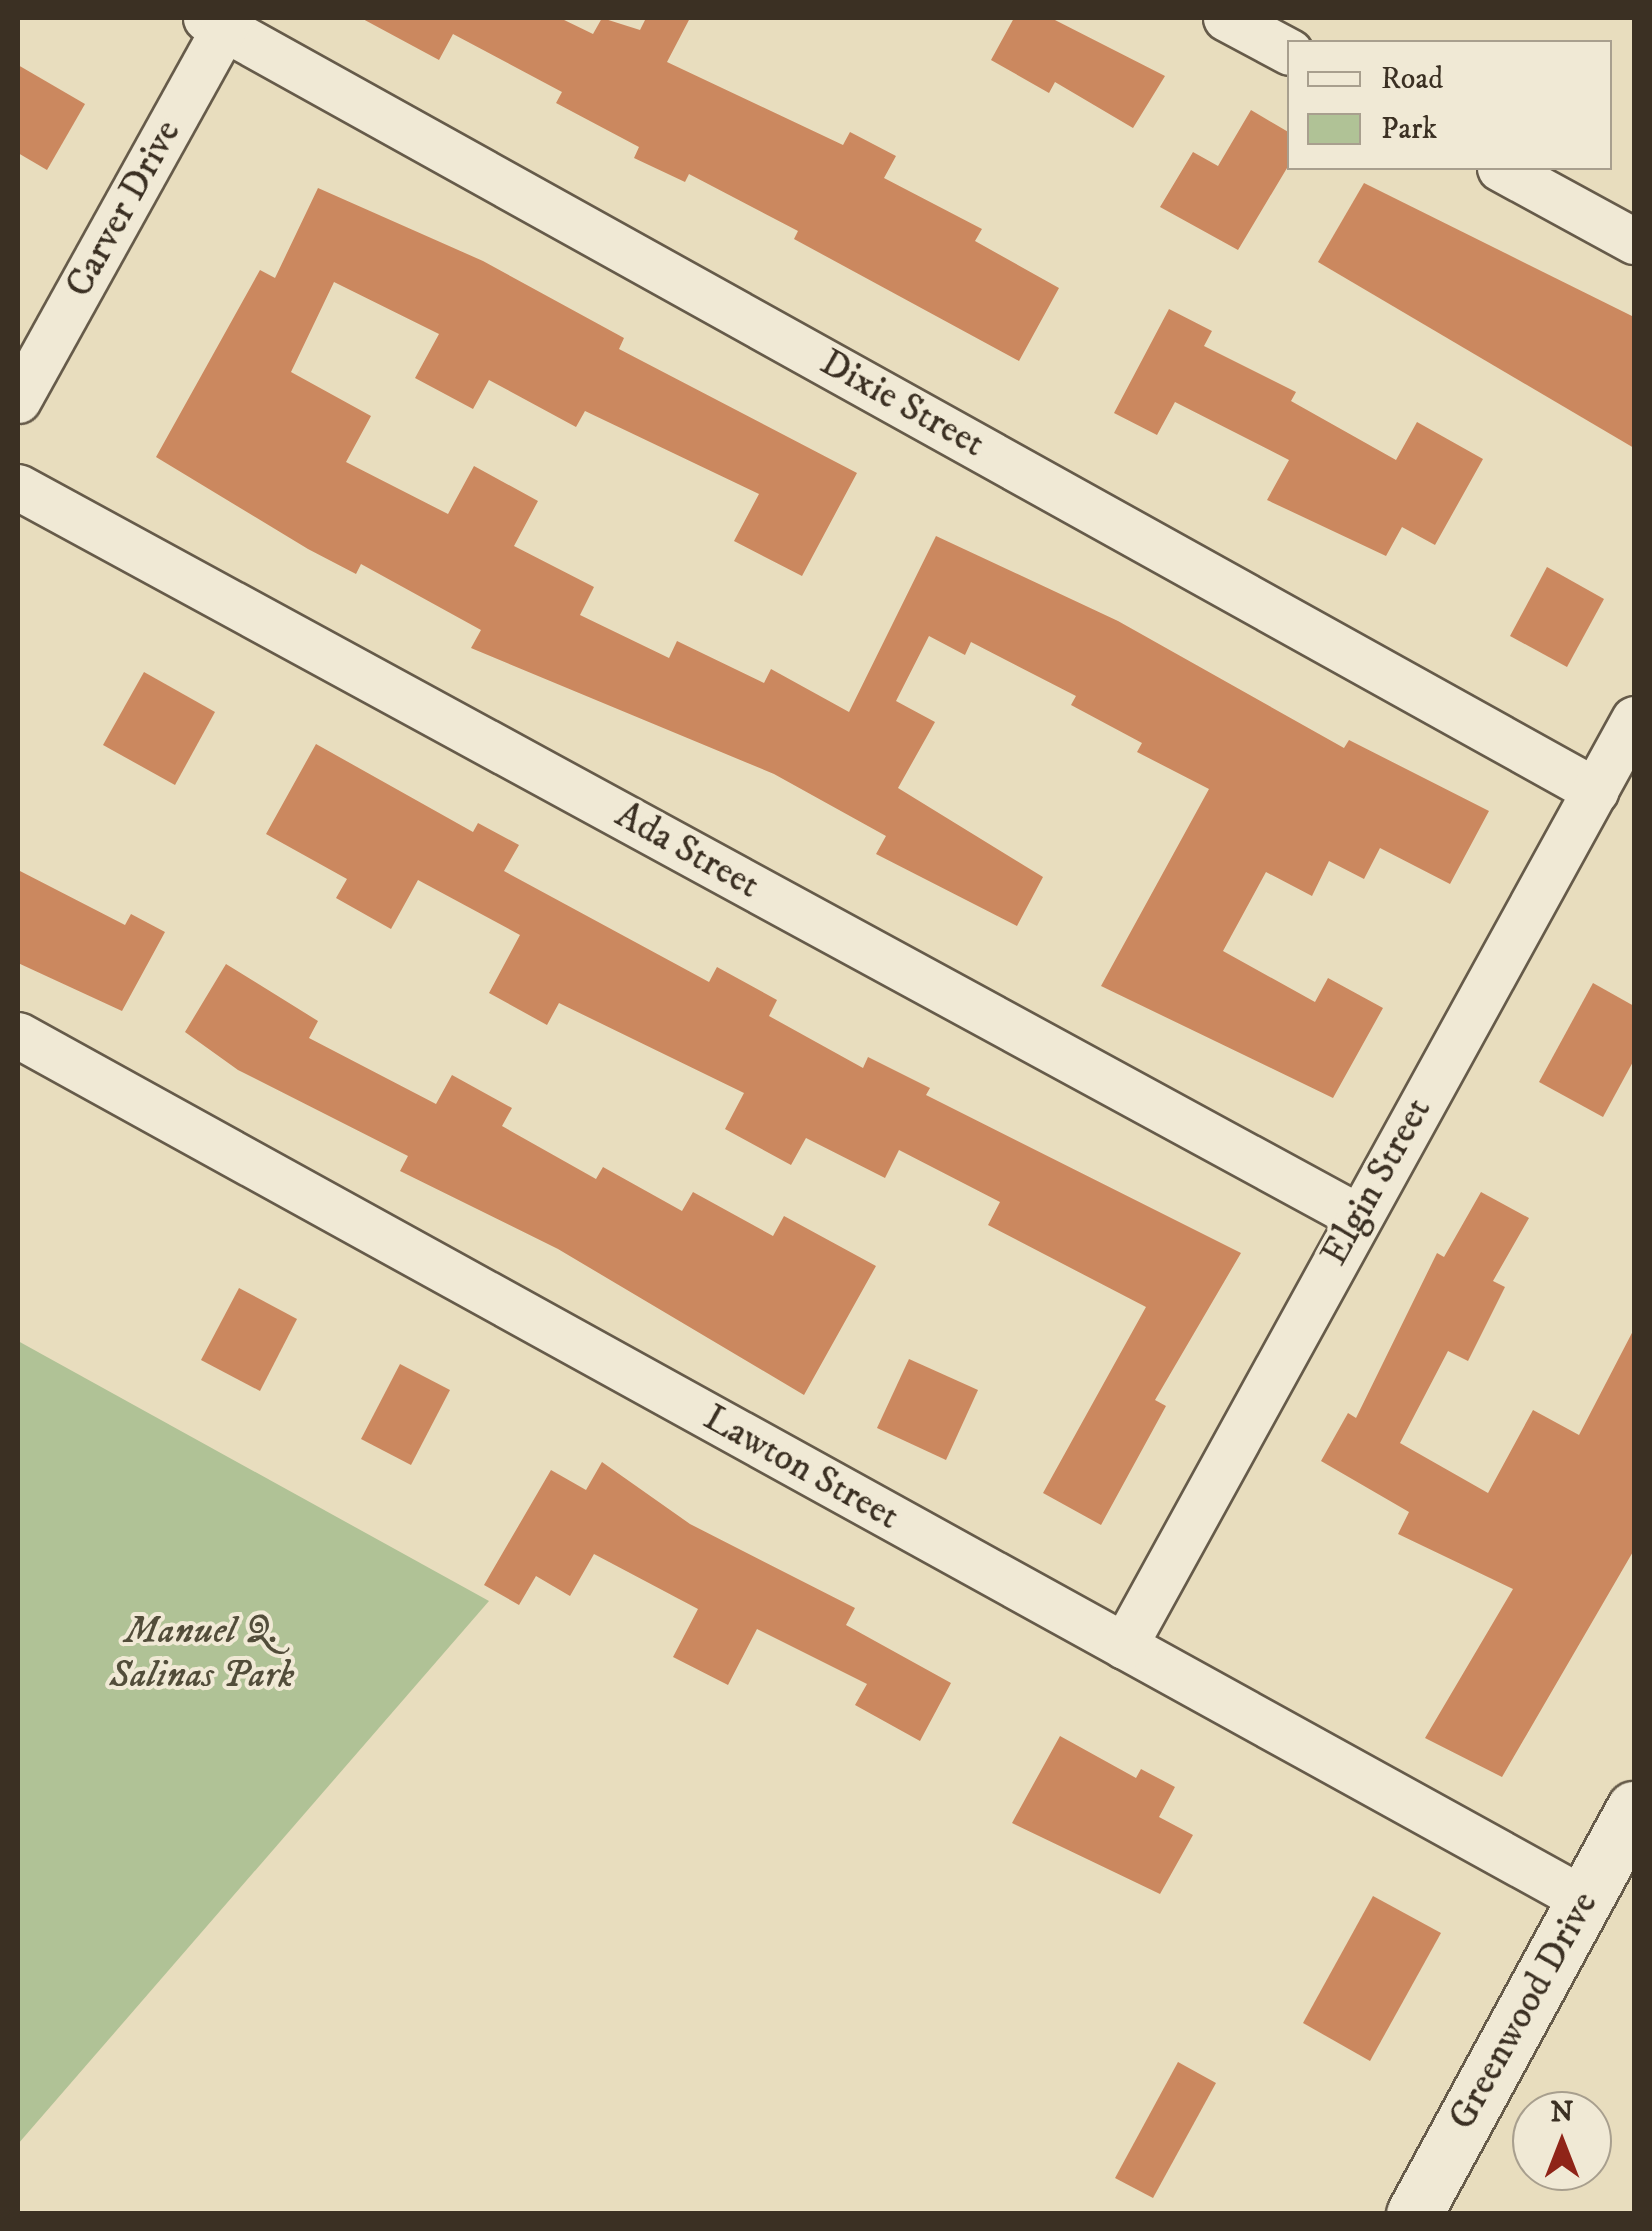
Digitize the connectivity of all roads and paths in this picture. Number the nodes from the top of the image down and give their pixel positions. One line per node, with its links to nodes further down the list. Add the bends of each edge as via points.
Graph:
1 (1226, 18): 3 (street)
2 (220, 21): 6 (street, Carver Drive); 9 (street, Dixie Street)
3 (1287, 50)
4 (1504, 170): 5 (street)
5 (1634, 241)
6 (18, 400)
7 (18, 487): 11 (street, Ada Street)
8 (1634, 720): 9 (street, Elgin Street)
9 (1596, 792): 11 (street, Elgin Street)
10 (18, 1035): 12 (street, Lawton Street)
11 (1358, 1216): 12 (street, Elgin Street)
12 (1124, 1646): 14 (street, Lawton Street)
13 (1634, 1809): 14 (main road, Greenwood Drive)
14 (1585, 1900): 15 (main road, Greenwood Drive)
15 (1414, 2214)

